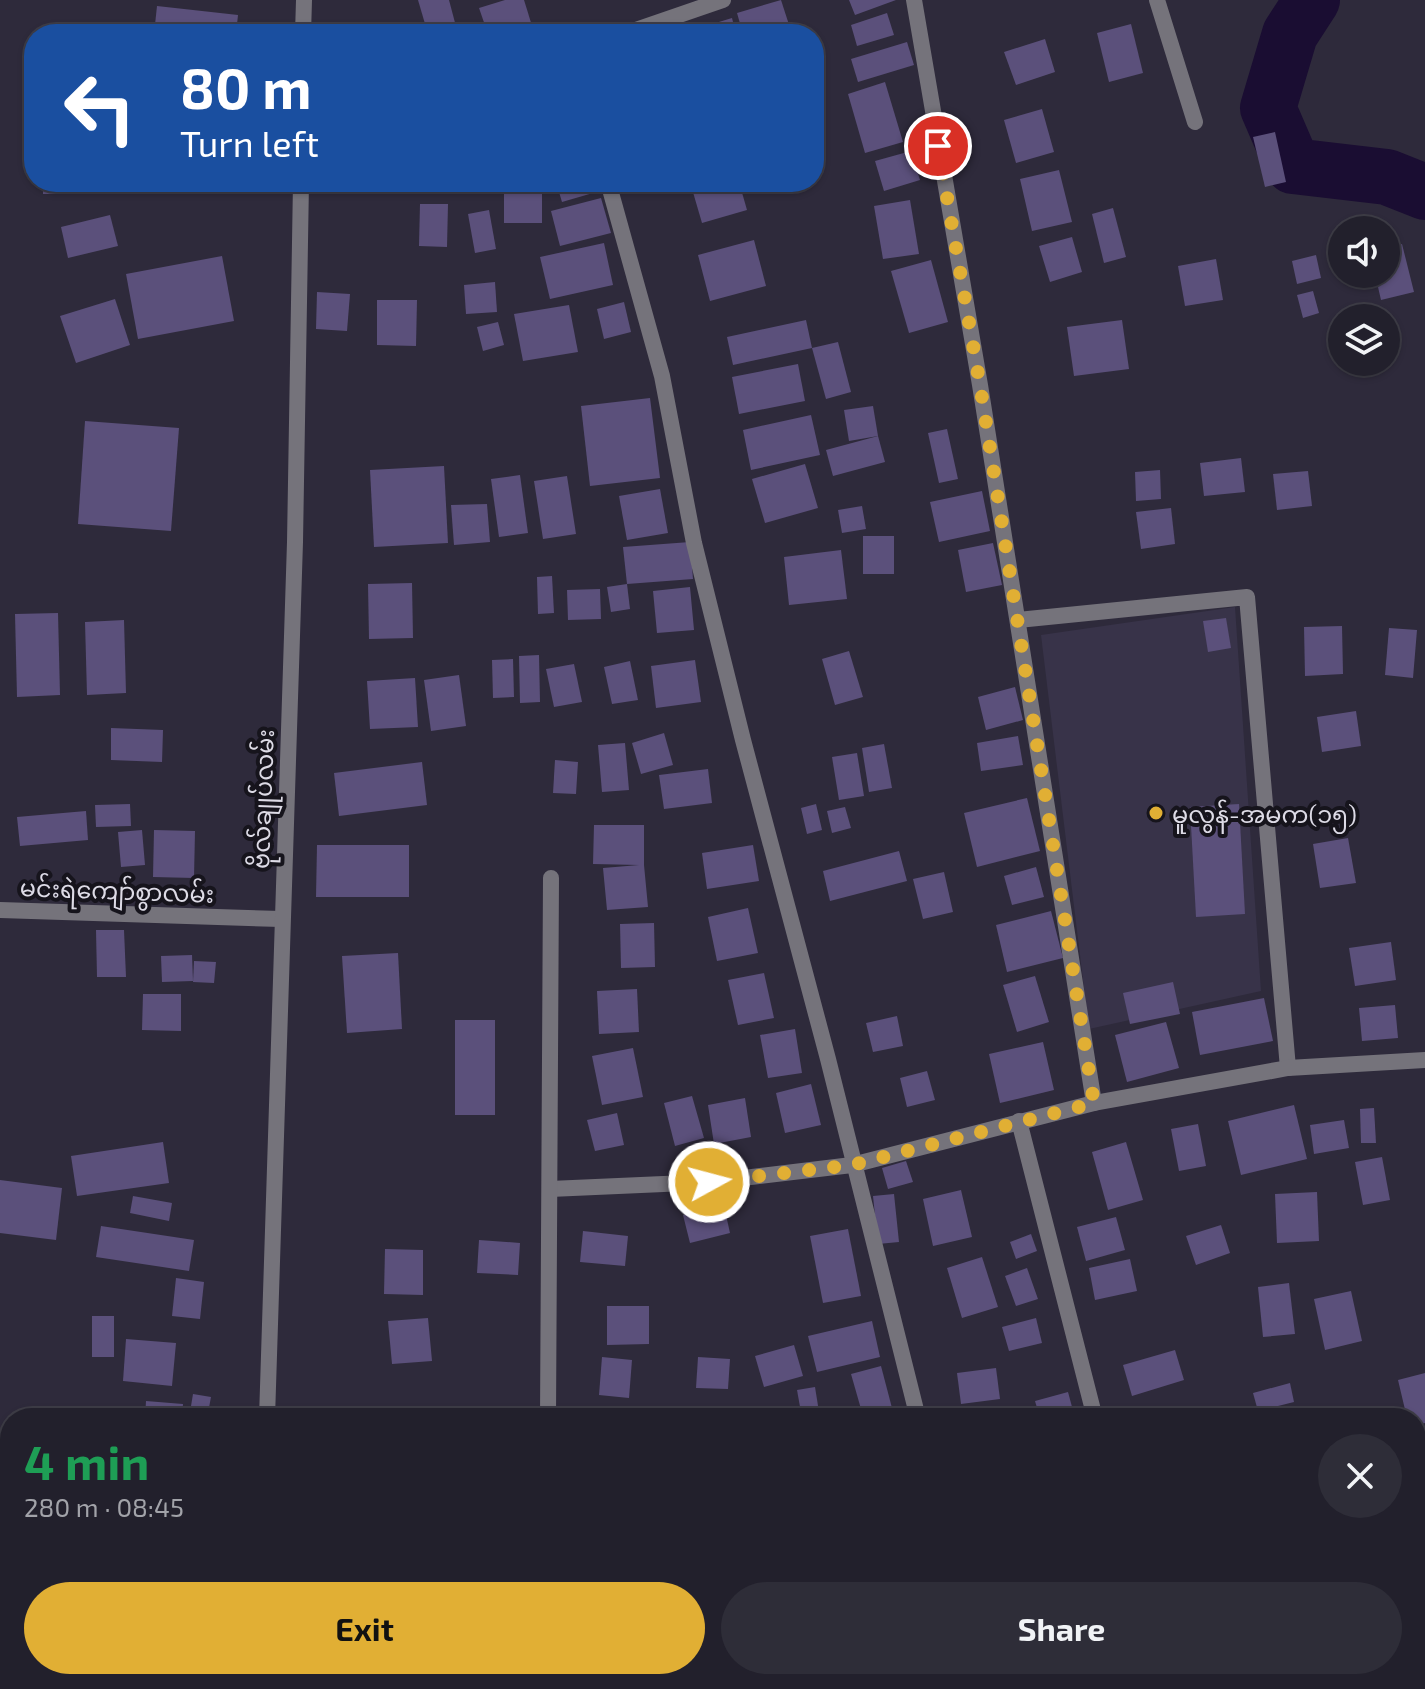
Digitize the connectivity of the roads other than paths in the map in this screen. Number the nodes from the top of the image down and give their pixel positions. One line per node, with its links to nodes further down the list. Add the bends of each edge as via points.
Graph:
1 (304, 0): 5 (street)
2 (723, 0): 6 (street)
3 (914, 0): 10 (street)
4 (1157, 0): 7 (street)
5 (303, 24)
6 (653, 24)
7 (1195, 122)
8 (301, 192): 13 (street, ဗိုလ်ချုပ်လမ်း)
9 (611, 192): 18 (street, via 662,376 694,543)
10 (1018, 620): 15 (street, via 1247,597); 16 (street)
11 (551, 878): 19 (street)
12 (0, 910): 13 (street, မင်းရဲကျော်စွာလမ်း)
13 (281, 919): 20 (street, ဗိုလ်ချုပ်လမ်း)
14 (1425, 1060): 15 (street)
15 (1288, 1068): 16 (street)
16 (1094, 1103): 17 (street)
17 (1019, 1121): 18 (street); 23 (street)
18 (852, 1165): 19 (street, via 709,1182); 22 (street)
19 (550, 1189): 21 (street)
20 (267, 1408)
21 (548, 1408)
22 (915, 1408)
23 (1092, 1408)

